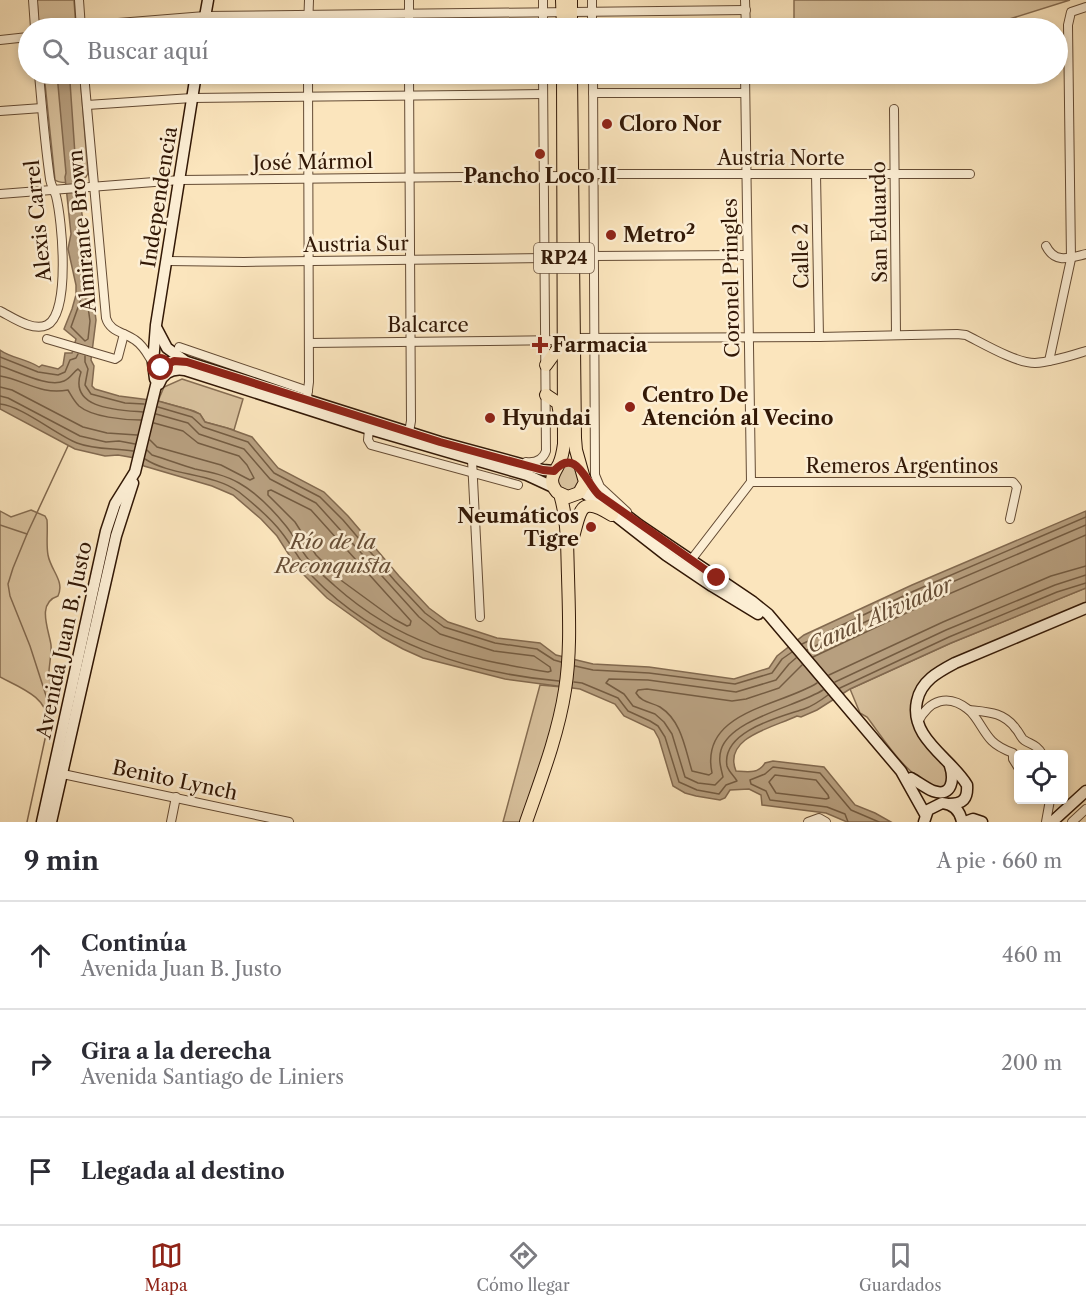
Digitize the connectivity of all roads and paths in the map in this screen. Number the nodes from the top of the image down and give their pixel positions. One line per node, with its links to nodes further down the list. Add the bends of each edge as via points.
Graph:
1 (33, 0): 17 (street)
2 (79, 0): 18 (street)
3 (208, 0): 16 (main road)
4 (309, 0): 14 (street)
5 (409, 0): 15 (street)
6 (543, 0): 12 (street)
7 (592, 0): 13 (street)
8 (746, 0): 11 (street)
9 (567, 6): 12 (street); 13 (street)
10 (1086, 7): 65 (street, via 1071,12 1068,25)
11 (746, 10): 13 (street); 24 (street)
12 (543, 12): 15 (street); 22 (street)
13 (592, 12): 23 (street)
14 (308, 14): 15 (street); 16 (street); 20 (street)
15 (409, 14): 21 (street)
16 (205, 16): 19 (street)
17 (34, 18)
18 (80, 18)
19 (182, 18)
20 (308, 18)
21 (409, 18)
22 (543, 18)
23 (592, 18)
24 (746, 18)
25 (18, 38): 26 (street)
26 (0, 40)
27 (40, 84): 44 (street, Alexis Carrel)
28 (85, 84): 43 (street, Almirante Brown)
29 (194, 84): 42 (main road, Independencia)
30 (308, 84): 41 (street)
31 (409, 84): 40 (street)
32 (543, 84): 39 (street)
33 (563, 84): 50 (main road, RP24)
34 (571, 84): 50 (main road, RP24)
35 (593, 84): 37 (street)
36 (745, 84): 38 (street, Coronel Pringles)
37 (593, 93): 38 (street); 51 (street)
38 (745, 93): 52 (street, Coronel Pringles)
39 (543, 94): 40 (street); 53 (street)
40 (409, 95): 41 (street); 54 (street)
41 (308, 96): 42 (street); 55 (street)
42 (192, 98): 43 (street); 56 (main road, Independencia)
43 (87, 105): 57 (street, Almirante Brown)
44 (42, 108): 46 (street); 58 (street, Alexis Carrel)
45 (894, 109): 48 (street, San Eduardo)
46 (0, 111)
47 (816, 174): 48 (street, Austria Norte); 52 (street, Austria Norte); 73 (street, Calle 2)
48 (895, 174): 49 (street, Austria Norte); 72 (street, San Eduardo)
49 (970, 174)
50 (568, 175): 51 (street, Austria Norte); 53 (street, José Mármol); 77 (main road, RP24)
51 (593, 175): 52 (street, Austria Norte); 63 (street)
52 (746, 175): 62 (street, Coronel Pringles)
53 (544, 176): 54 (street, José Mármol); 64 (street)
54 (410, 177): 55 (street, José Mármol); 67 (street)
55 (308, 179): 56 (street, José Mármol); 66 (street)
56 (180, 180): 57 (street, José Mármol); 68 (main road, Independencia)
57 (94, 185): 58 (street, José Mármol); 71 (street, Almirante Brown, via 106,318 110,327)
58 (54, 190): 59 (street, José Mármol); 69 (street, Alexis Carrel, via 63,278 54,319 38,327)
59 (0, 194)
60 (1046, 246): 65 (street, via 1053,257)
61 (1086, 254): 65 (street)
62 (747, 255): 63 (street); 75 (street, Coronel Pringles)
63 (593, 256): 74 (street)
64 (545, 258): 67 (street, Austria Sur); 78 (street)
65 (1071, 259): 83 (street)
66 (308, 260): 67 (street, Austria Sur); 68 (street, Austria Sur); 80 (street)
67 (410, 260): 79 (street)
68 (168, 261): 70 (main road, Independencia)
69 (0, 311)
70 (156, 326): 84 (main road, via 167,348); 85 (main road, Independencia)
71 (124, 334): 76 (street, via 115,359); 85 (street, Almirante Brown, via 141,345)
72 (896, 335): 73 (street, Balcarce); 83 (street, Balcarce, via 966,335 1024,361)
73 (819, 337): 75 (street, Balcarce)
74 (594, 338): 75 (street, Balcarce); 77 (street, Balcarce); 97 (street)
75 (748, 338): 98 (street, Coronel Pringles)
76 (47, 339)
77 (569, 339): 78 (street, Balcarce); 86 (main road); 90 (main road, RP24); 97 (main road, RP24, via 575,444)
78 (546, 341): 79 (street, Balcarce); 86 (street)
79 (411, 342): 80 (street, Balcarce); 92 (street)
80 (309, 343): 89 (street)
81 (179, 347): 89 (street)
82 (1086, 351): 83 (street, Balcarce)
83 (1049, 361)
84 (187, 362): 87 (main road, via 166,364); 89 (main road)
85 (153, 363): 87 (main road, Independencia)
86 (546, 365): 88 (street)
87 (155, 387): 89 (main road, via 170,371 181,369); 118 (main road, Avenida Juan B. Justo, via 137,472 115,504 106,531)
88 (546, 395): 90 (main road, via 558,403); 93 (street, via 542,459)
89 (306, 400): 91 (main road); 92 (main road)
90 (564, 421): 95 (main road, RP24, via 563,452)
91 (369, 429): 94 (main road); 96 (street, via 371,445)
92 (409, 432): 93 (main road)
93 (501, 459): 95 (main road, via 543,470)
94 (472, 460): 96 (street); 100 (main road, via 527,475)
95 (556, 468): 97 (main road, via 574,463); 100 (main road, RP24, via 552,477)
96 (473, 473): 99 (street); 108 (street)
97 (587, 474): 101 (main road, RP24); 105 (main road, via 599,495)
98 (751, 482): 103 (street, Remeros Argentinos, via 1013,482 1017,487); 105 (street)
99 (518, 485)
100 (557, 491): 101 (main road, via 568,497); 107 (main road, RP24, via 566,517)
101 (578, 493): 102 (main road, via 598,502); 104 (main road, RP24, via 573,510)
102 (612, 515): 104 (main road, via 596,506 586,507 577,517); 105 (main road)
103 (1010, 519)
104 (573, 537): 107 (main road, RP24)
105 (688, 565): 117 (main road, via 786,637)
106 (1086, 608): 110 (main road, via 937,672 918,698)
107 (572, 616): 111 (main road, RP24, via 575,648 571,690)
108 (480, 617)
109 (969, 710): 110 (street, via 953,701 934,702); 112 (street, via 1006,717); 114 (street, via 992,741)
110 (918, 722): 116 (main road)
111 (558, 733): 132 (main road, RP24); 133 (main road, RP24)
112 (1023, 740): 113 (street); 114 (street)
113 (1040, 750)
114 (1013, 753): 115 (street)
115 (1014, 761)
116 (950, 765): 119 (main road, via 954,778 948,789 935,792); 122 (main road, via 967,785 968,794 961,804)
117 (901, 771): 119 (main road); 125 (main road)
118 (58, 773): 121 (street, Benito Lynch); 128 (main road, Avenida Juan B. Justo); 129 (main road, Avenida Juan B. Justo)
119 (911, 778): 122 (main road)
120 (1086, 792): 138 (main road)
121 (176, 797): 126 (street, Benito Lynch); 130 (street)
122 (945, 803): 125 (main road, via 932,806); 135 (main road, via 958,811)
123 (1049, 804): 137 (street)
124 (1086, 809): 139 (street)
125 (924, 818)
126 (265, 819): 131 (street, Benito Lynch)
127 (823, 820): 134 (street)
128 (42, 822)
129 (51, 822)
130 (171, 822)
131 (289, 822)
132 (526, 822)
133 (533, 822)
134 (808, 822)
135 (963, 822): 136 (main road)
136 (982, 822)
137 (1046, 822)
138 (1052, 822)
139 (1072, 822)

